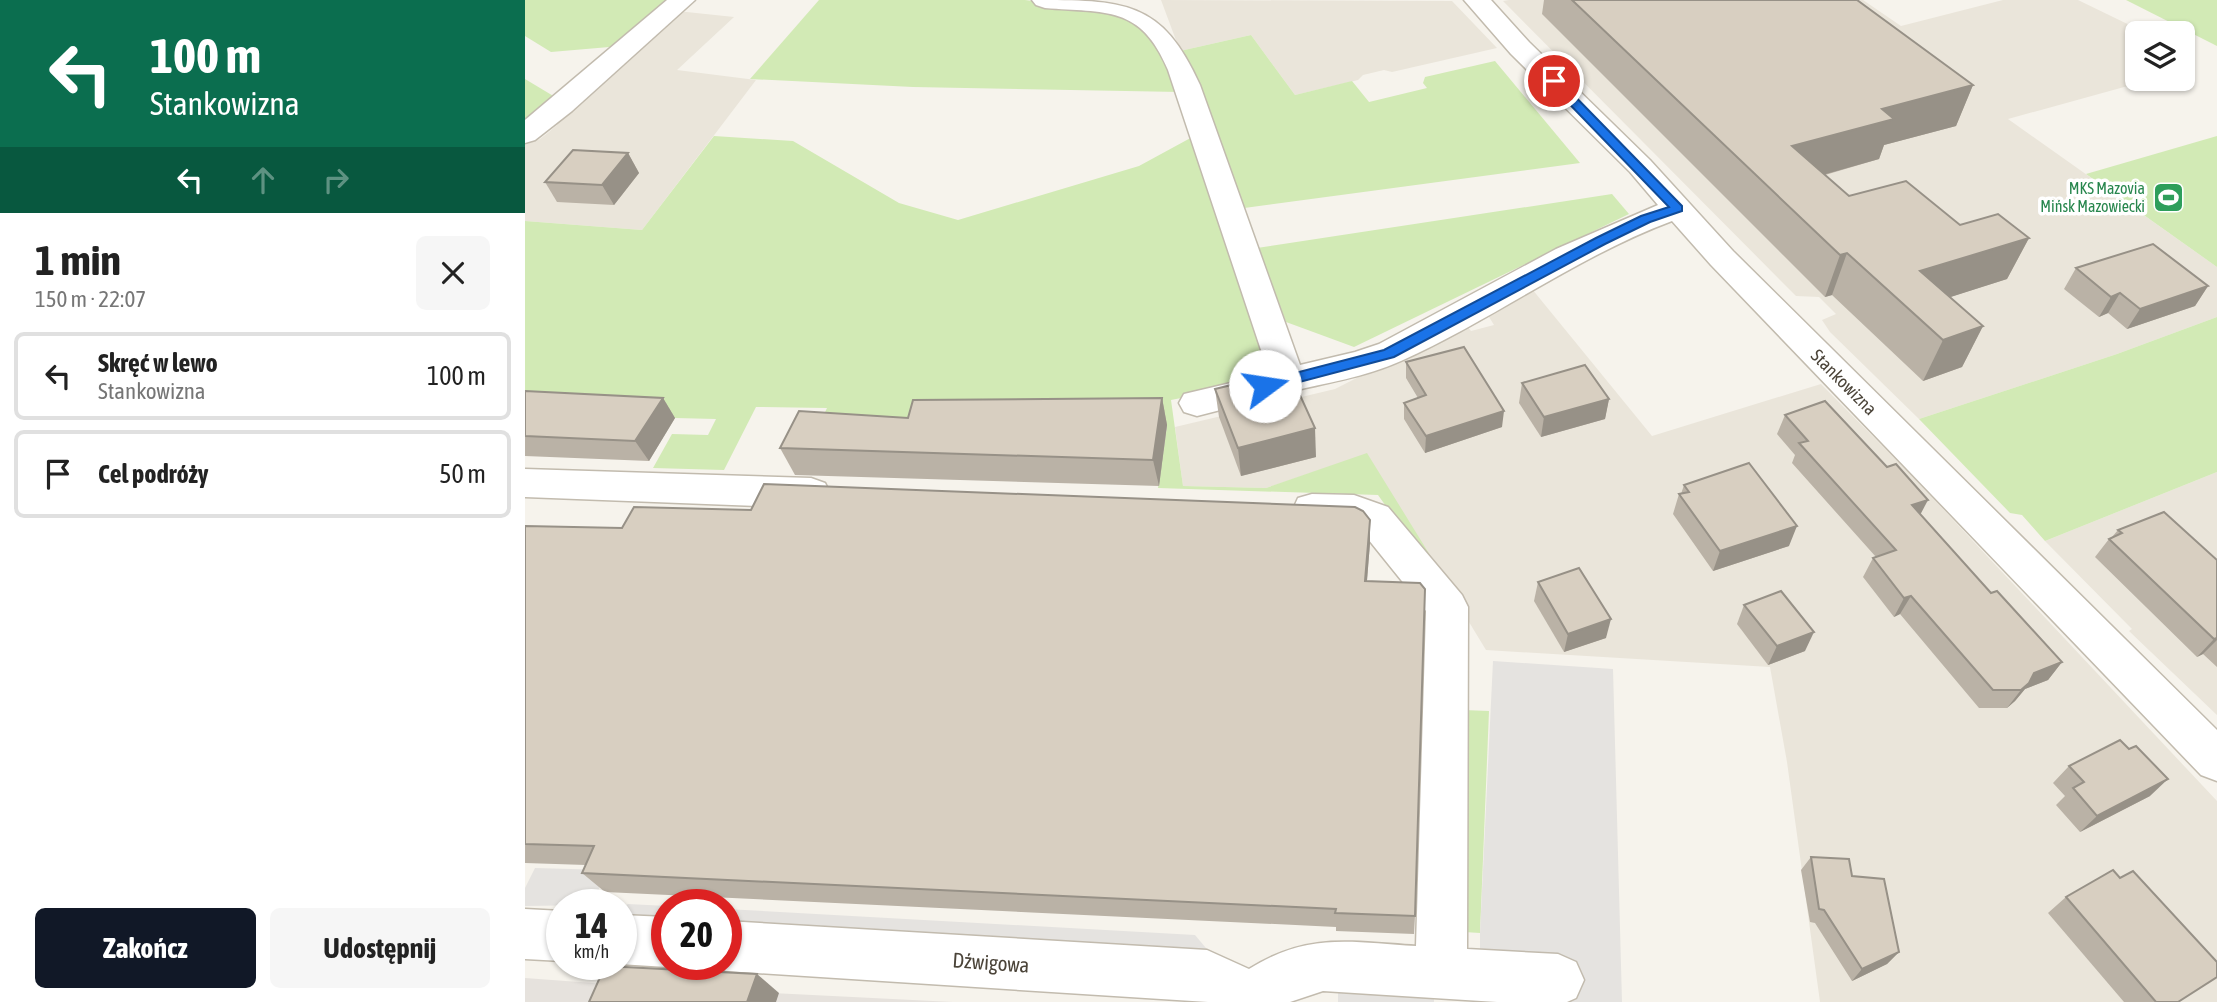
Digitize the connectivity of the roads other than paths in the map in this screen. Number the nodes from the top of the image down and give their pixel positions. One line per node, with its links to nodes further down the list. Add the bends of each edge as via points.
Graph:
1 (682, 0): 4 (street)
2 (1045, 0): 6 (street, via 1125,11 1142,16 1163,32 1244,245)
3 (1477, 0): 5 (street, Stankowizna)
4 (525, 134)
5 (1678, 208): 6 (street, via 1600,241 1389,353); 11 (street, Stankowizna)
6 (1288, 380): 7 (street)
7 (1197, 403)
8 (525, 483): 9 (street)
9 (843, 494)
10 (1271, 508): 13 (street, via 1354,510 1374,518 1447,607)
11 (2217, 760)
12 (742, 947): 15 (street, Dźwigowa, via 1207,976 1227,984)
13 (1441, 972): 14 (street); 15 (street, via 1323,966 1286,975)
14 (1558, 979)
15 (1247, 1001)

